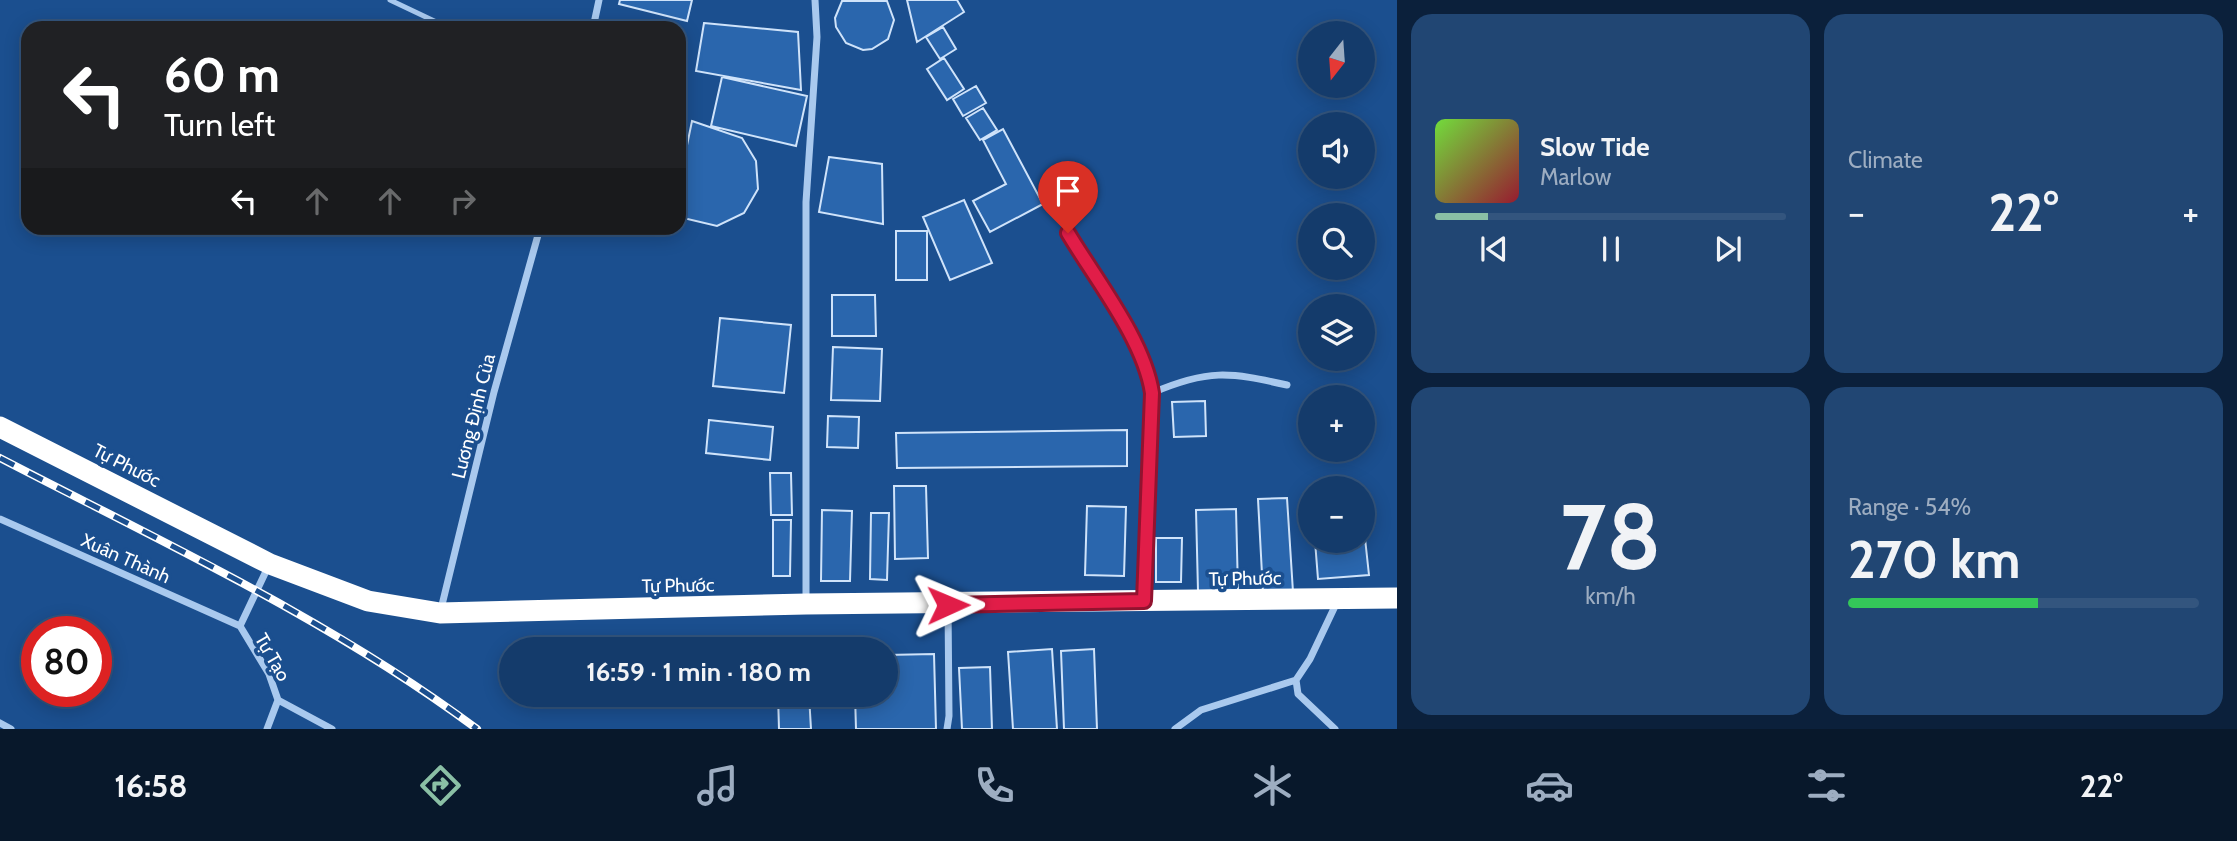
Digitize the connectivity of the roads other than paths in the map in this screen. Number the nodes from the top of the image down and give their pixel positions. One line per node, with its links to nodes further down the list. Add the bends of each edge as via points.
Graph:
1 (390, 0): 4 (lane)
2 (599, 0): 5 (street)
3 (815, 0): 16 (street, via 817,37 806,202)
4 (434, 21)
5 (594, 21)
6 (1068, 233): 9 (street, via 1127,331 1150,377)
7 (538, 235): 18 (street, Lương Định Của)
8 (1287, 384): 9 (street, via 1214,373 1187,378)
9 (1152, 393): 15 (street)
10 (0, 427): 12 (highway, Tự Phước)
11 (0, 519): 19 (street, Xuân Thành)
12 (270, 564): 18 (highway, Tự Phước, via 368,601); 19 (street, Tự Tạo)
13 (1397, 598): 14 (highway, Tự Phước)
14 (1338, 599): 15 (highway, Tự Phước); 20 (street)
15 (1144, 601): 17 (highway, Tự Phước)
16 (806, 604): 17 (highway, Tự Phước); 18 (highway, Tự Phước)
17 (948, 605): 26 (street)
18 (440, 613)
19 (240, 626): 21 (street, Tự Tạo, via 269,674)
20 (1296, 680): 27 (street, via 1202,710); 28 (street, via 1298,694)
21 (278, 700): 24 (street, Tự Tạo); 25 (street)
22 (0, 723): 23 (street)
23 (11, 729)
24 (267, 729)
25 (332, 729)
26 (947, 729)
27 (1175, 729)
28 (1335, 729)

